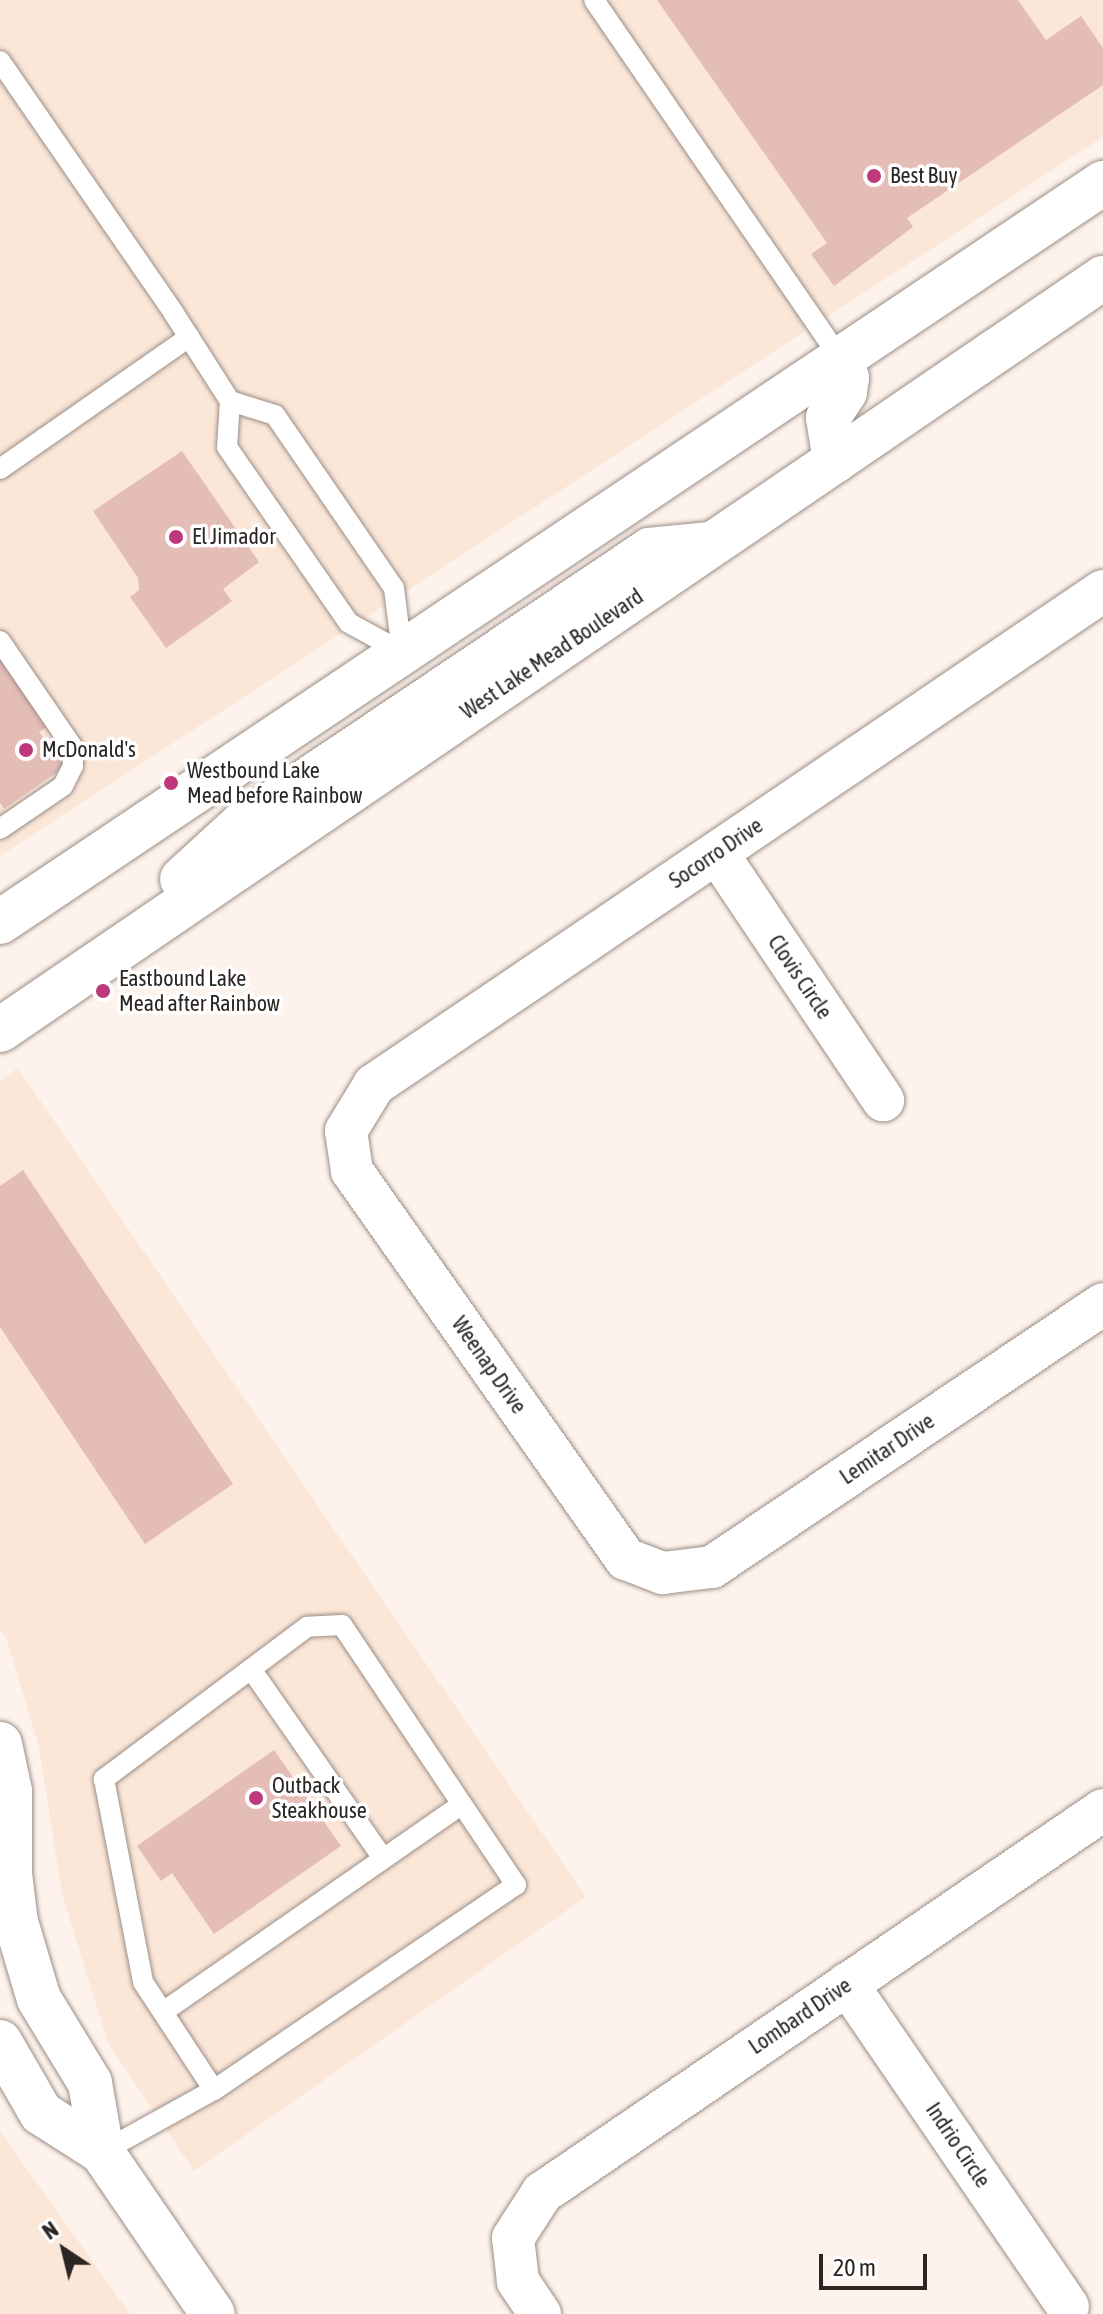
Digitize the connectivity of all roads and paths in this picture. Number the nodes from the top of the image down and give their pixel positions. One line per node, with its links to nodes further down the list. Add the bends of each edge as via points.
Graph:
1 (594, 0): 6 (lane)
2 (0, 61): 5 (lane)
3 (1103, 183): 6 (main road)
4 (1103, 278): 8 (main road, West Lake Mead Boulevard)
5 (189, 337): 7 (lane); 9 (lane)
6 (839, 357): 8 (main road, via 847,378 845,392 828,418); 13 (main road)
7 (230, 401): 13 (lane, via 227,447 349,623); 13 (lane, via 275,415 386,575 394,588)
8 (835, 461): 10 (main road, West Lake Mead Boulevard)
9 (0, 469)
10 (715, 543): 14 (main road, via 649,550); 18 (main road, West Lake Mead Boulevard)
11 (1103, 591): 16 (street, Socorro Drive)
12 (0, 641): 15 (lane, via 72,746 73,766 63,786)
13 (402, 652): 14 (main road); 17 (main road)
14 (432, 696): 18 (main road, via 242,824)
15 (0, 829)
16 (717, 853): 20 (street, Clovis Circle); 21 (street, Socorro Drive, via 374,1085)
17 (0, 922)
18 (78, 976): 19 (main road, West Lake Mead Boulevard)
19 (0, 1030)
20 (883, 1100)
21 (346, 1131): 23 (street, Weenap Drive, via 352,1171 626,1559)
22 (1103, 1304): 23 (street, Lemitar Drive, via 712,1567)
23 (663, 1573)
24 (251, 1669): 26 (lane, via 307,1627 342,1625); 28 (lane); 30 (lane, via 104,1779 143,1982)
25 (0, 1744): 33 (main road, via 10,1791 16,1922 39,1999 90,2083)
26 (462, 1804): 28 (lane); 32 (lane, via 516,1885)
27 (1103, 1810): 29 (street, Lombard Drive)
28 (383, 1858): 30 (lane)
29 (847, 1984): 34 (street, Indrio Circle); 36 (street, Lombard Drive, via 542,2193 513,2238 518,2281)
30 (163, 2012): 32 (lane)
31 (0, 2042): 33 (main road, via 41,2113)
32 (214, 2090): 33 (lane)
33 (102, 2152): 35 (main road)
34 (1068, 2307)
35 (213, 2314)
36 (540, 2314)

